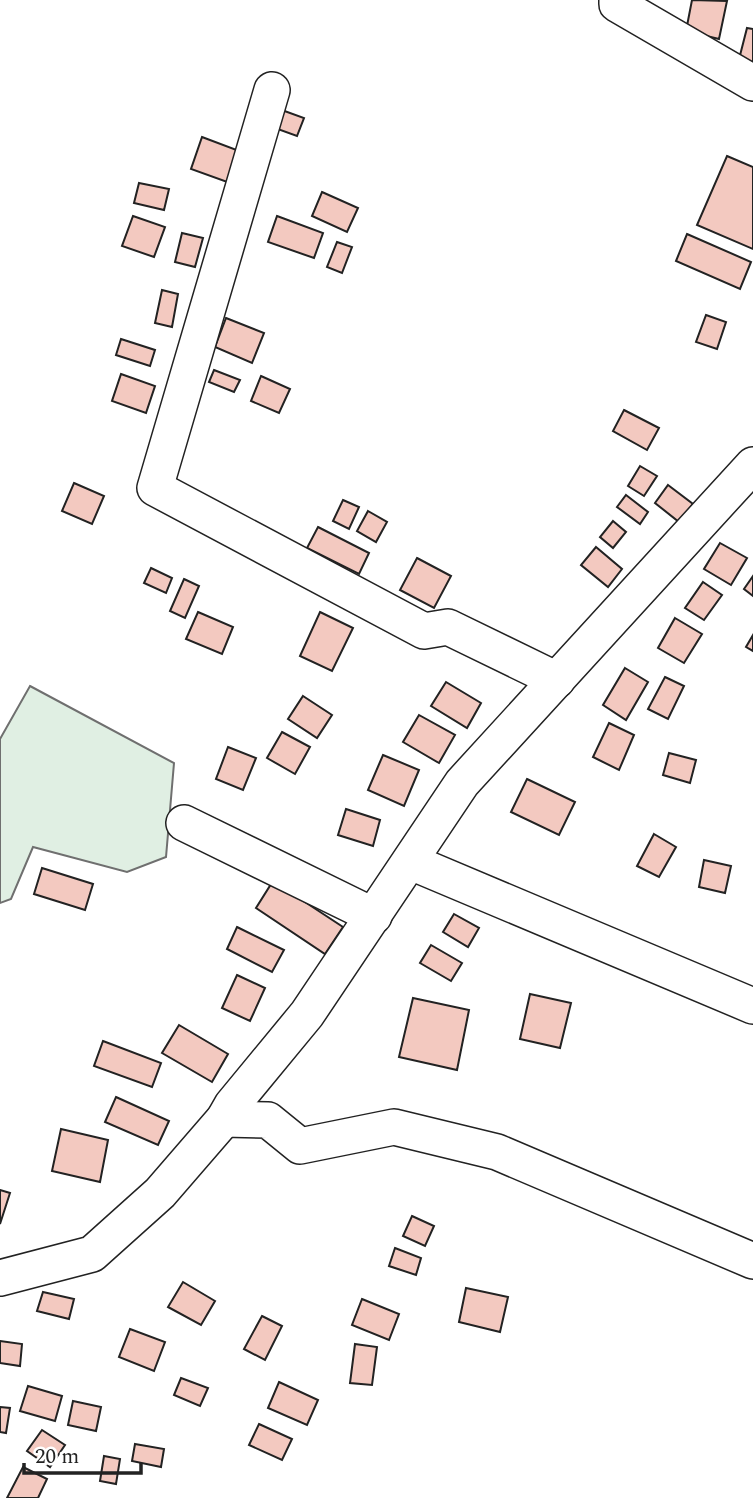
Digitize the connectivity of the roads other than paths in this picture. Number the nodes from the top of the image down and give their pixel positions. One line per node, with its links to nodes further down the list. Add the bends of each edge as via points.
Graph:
1 (617, 0): 2 (street)
2 (753, 83)
3 (272, 90): 5 (street, via 155,488 424,631 448,627)
4 (753, 465): 5 (street)
5 (557, 680): 7 (street, via 462,783)
6 (184, 823): 8 (street)
7 (411, 862): 8 (street); 9 (street)
8 (374, 916): 10 (street, via 307,1014)
9 (753, 1006)
10 (224, 1119): 11 (street, via 268,1120 300,1146 394,1127 497,1152); 12 (street, via 160,1194 92,1254)
11 (753, 1261)
12 (0, 1278)

